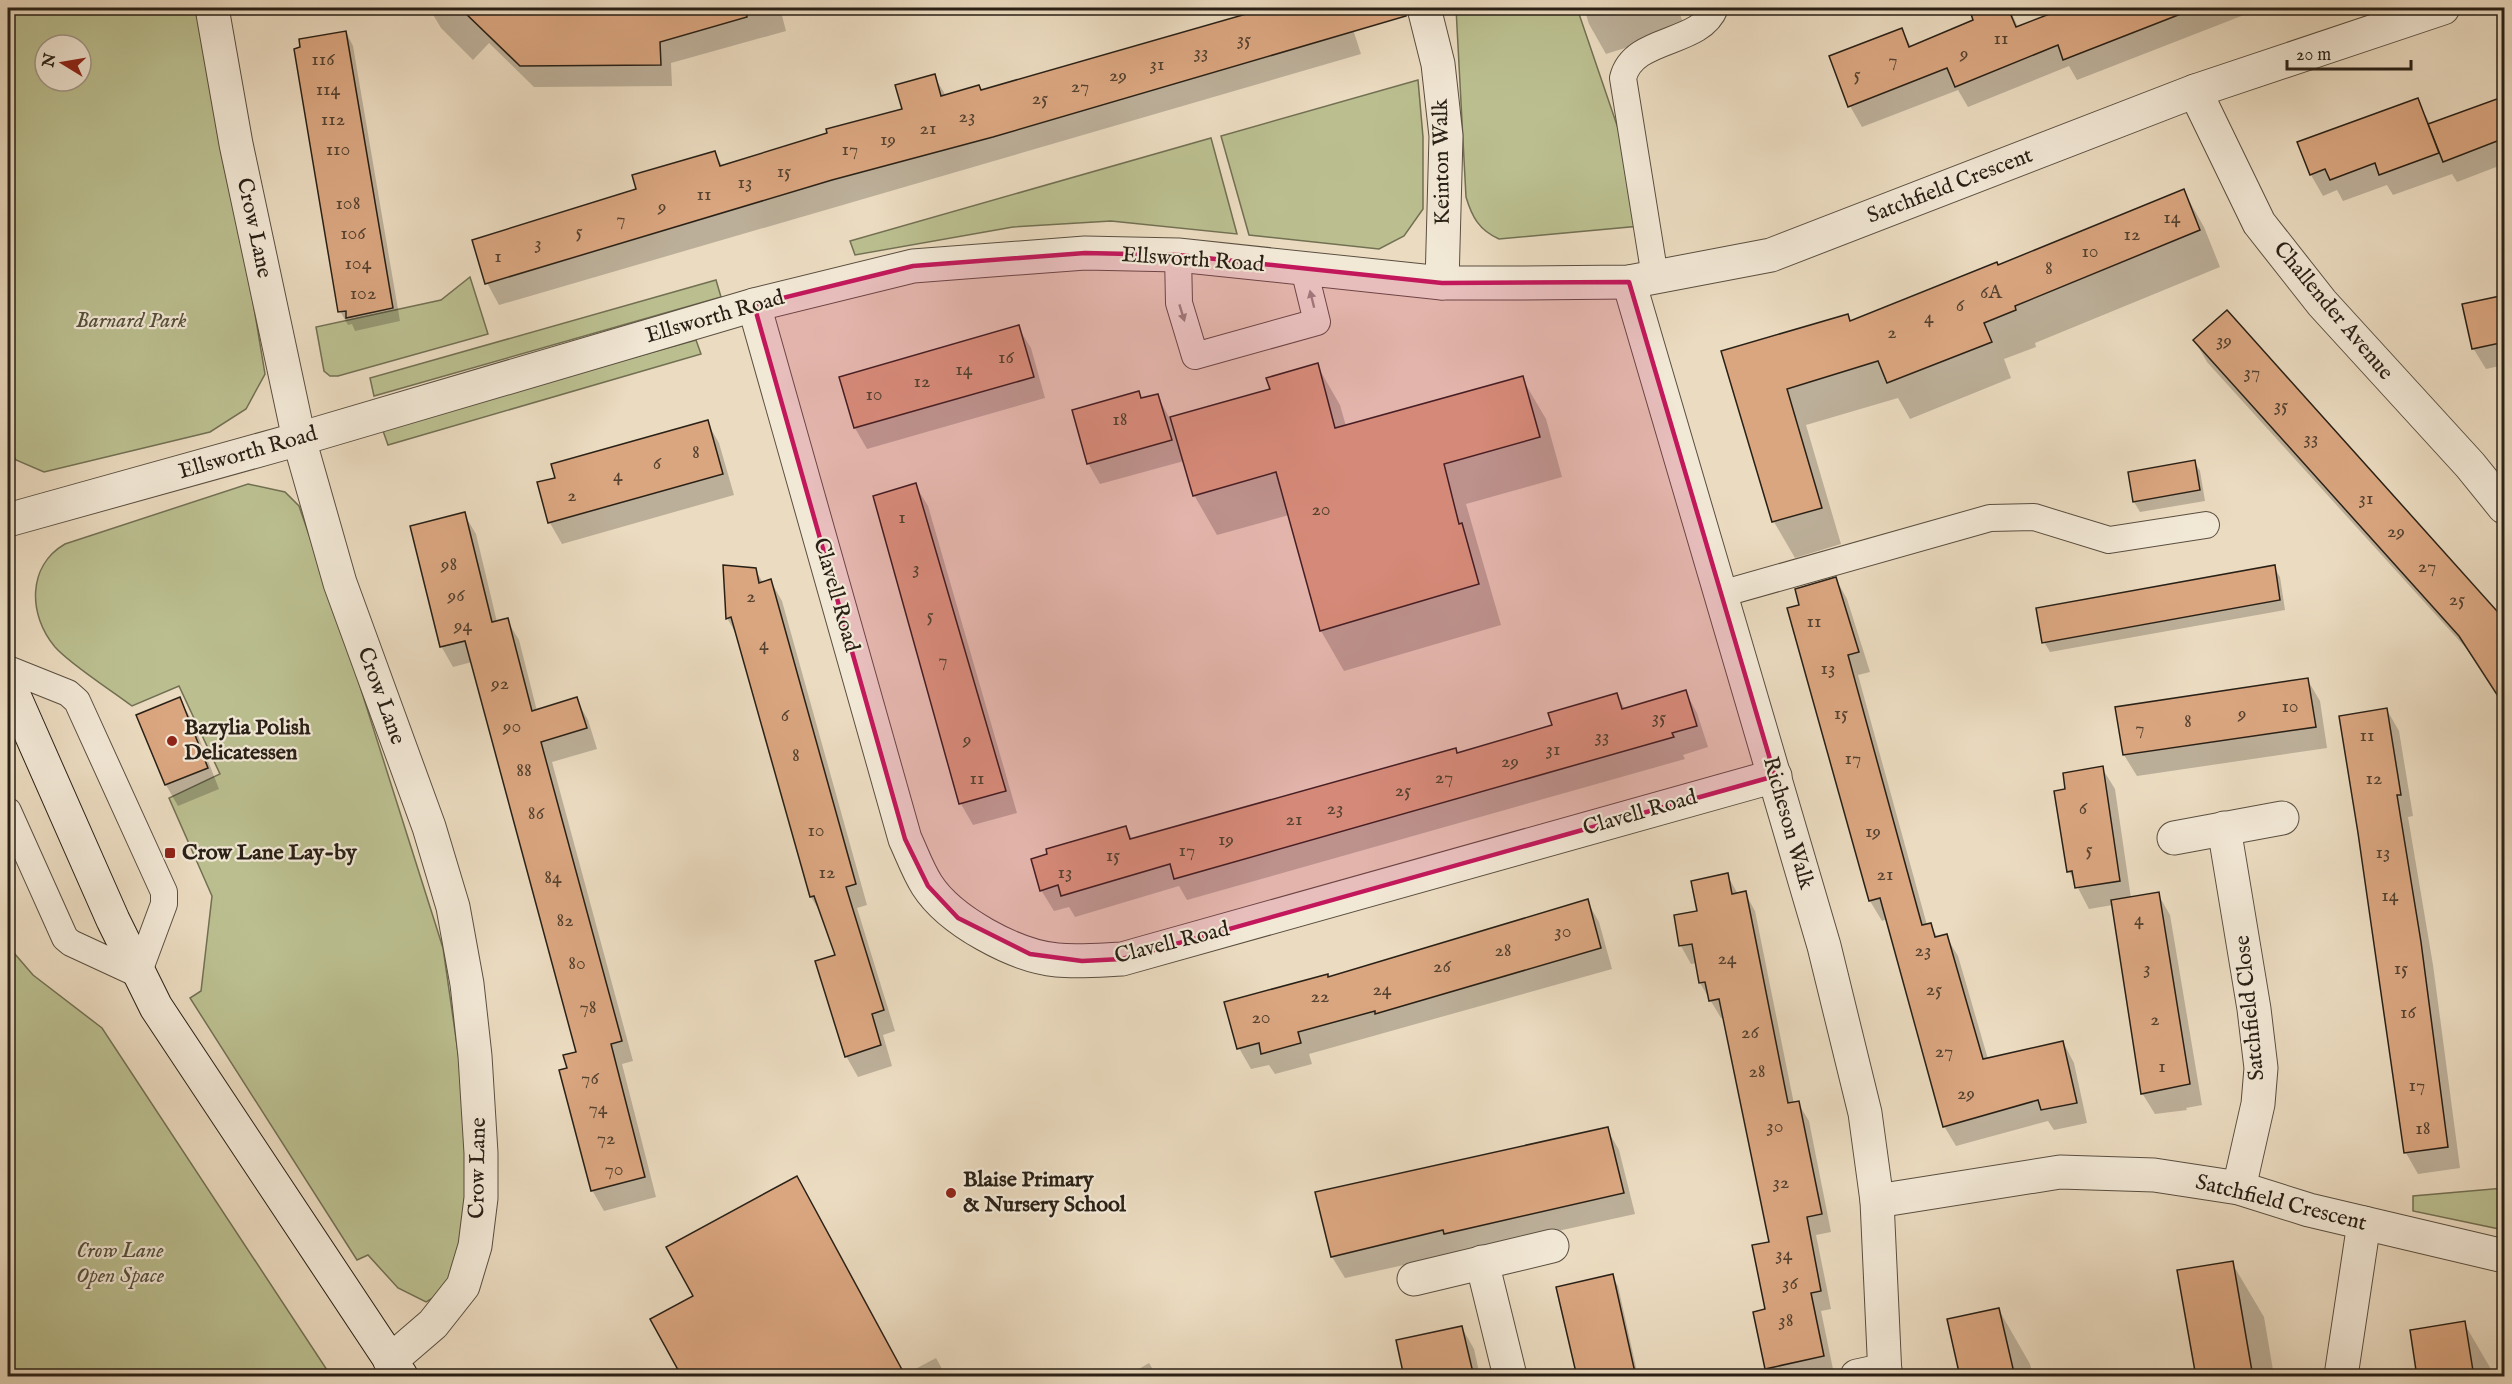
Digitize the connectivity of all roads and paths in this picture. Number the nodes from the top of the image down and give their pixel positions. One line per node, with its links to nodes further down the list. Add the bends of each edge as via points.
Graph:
1 (212, 8): 11 (street, Crow Lane, via 236,144)
2 (1424, 8): 9 (street, Keinton Walk, via 1438,64 1446,136)
3 (1714, 8): 8 (lane, via 1711,17 1697,27 1636,57 1626,66 1623,78)
4 (2443, 8): 5 (street, Satchfield Crescent)
5 (2195, 91): 8 (street, Satchfield Crescent, via 1771,255); 12 (street, Challender Avenue, via 2259,223 2322,303)
6 (1178, 255): 7 (street, Ellsworth Road); 7 (lane, one-way to 7, via 1179,303 1195,356 1317,322); 10 (street, Ellsworth Road, via 1084,253 913,266)
7 (1304, 268): 9 (street, Ellsworth Road)
8 (1642, 279): 9 (street, Satchfield Crescent); 15 (street, Richeson Walk)
9 (1442, 283)
10 (754, 304): 11 (street, Ellsworth Road); 18 (street, Clavell Road, via 904,839 928,886 958,918 996,939 1055,960 1122,959)
11 (299, 439): 13 (street, Ellsworth Road); 31 (street, Crow Lane, via 340,583 429,827 453,907 475,1056 482,1153 475,1246 463,1286)
12 (2505, 507)
13 (8, 520)
14 (2206, 525): 15 (lane, via 2109,540 2034,518 1990,518)
15 (1721, 594): 18 (street, Richeson Walk)
16 (8, 669): 23 (lane, via 68,693 76,701 165,892)
17 (8, 682): 23 (street, Crow Lane)
18 (1774, 776): 25 (street, Richeson Walk, via 1824,946 1865,1113)
19 (8, 811): 23 (lane, via 65,938)
20 (2282, 818): 21 (street)
21 (2224, 828): 22 (street); 24 (street, Satchfield Close, via 2261,1068 2258,1104)
22 (2174, 838)
23 (138, 974): 31 (street, Crow Lane, via 191,1062)
24 (2239, 1188): 25 (street, Satchfield Crescent, via 2154,1175 2060,1172); 26 (street, Satchfield Crescent)
25 (1877, 1201): 32 (street, Richeson Walk)
26 (2364, 1223): 28 (street, Satchfield Crescent); 34 (street)
27 (1552, 1246): 29 (street)
28 (2505, 1256)
29 (1482, 1262): 30 (street); 33 (street)
30 (1414, 1279)
31 (396, 1369)
32 (1876, 1374)
33 (1510, 1377)
34 (2341, 1377)

